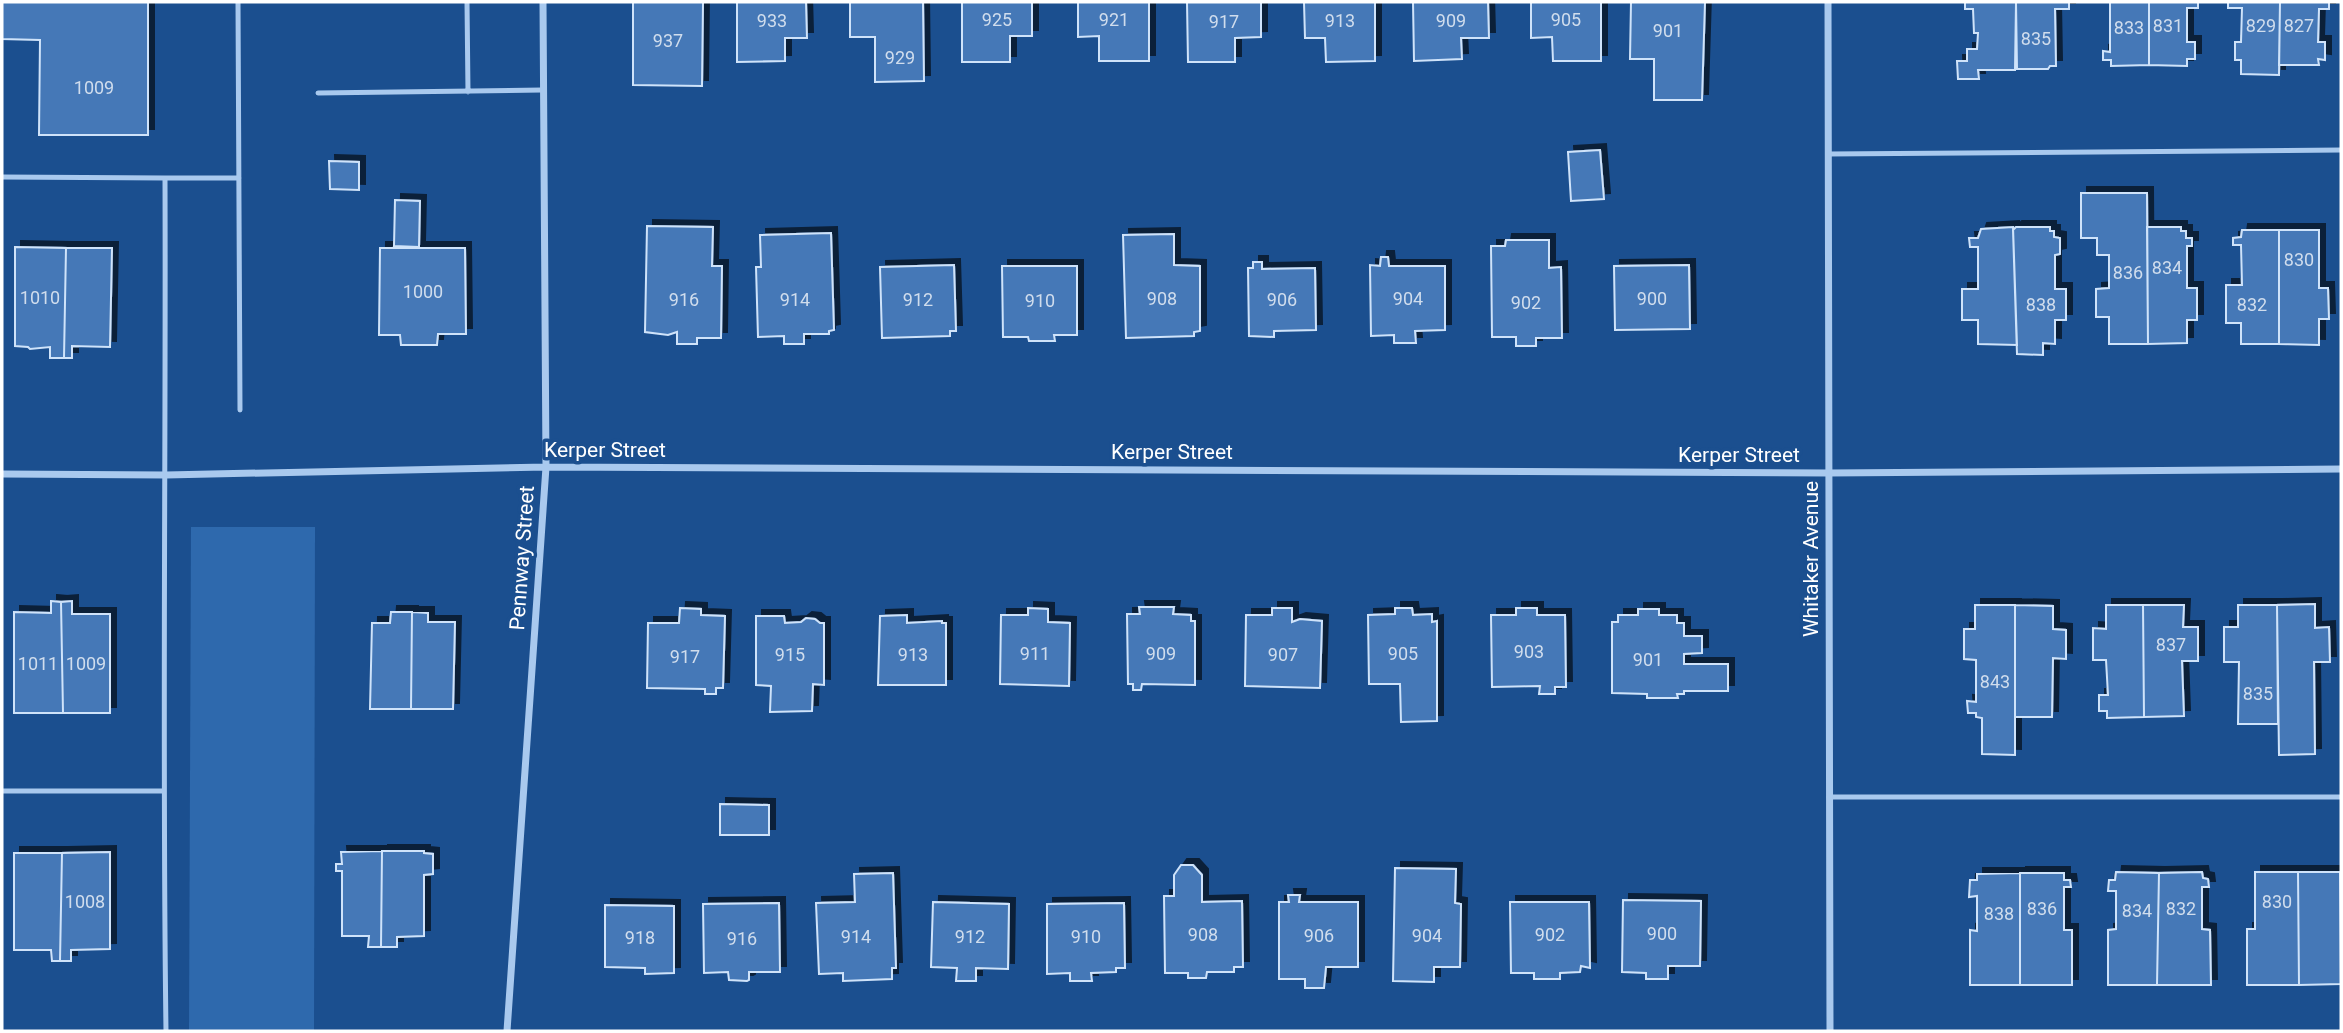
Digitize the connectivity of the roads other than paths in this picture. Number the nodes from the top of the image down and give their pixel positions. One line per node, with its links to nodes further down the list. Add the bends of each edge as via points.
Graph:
1 (238, 2): 12 (lane)
2 (467, 2): 6 (lane)
3 (542, 2): 5 (street, Pennway Street)
4 (1828, 2): 9 (street, Whitaker Avenue)
5 (542, 90): 6 (lane); 14 (street, Pennway Street)
6 (468, 92): 7 (lane)
7 (318, 93)
8 (2341, 150): 9 (lane)
9 (1828, 154): 16 (street, Whitaker Avenue)
10 (2, 177): 11 (lane)
11 (164, 178): 12 (lane); 18 (lane)
12 (239, 178): 13 (lane)
13 (240, 410)
14 (546, 467): 16 (street, Kerper Street); 18 (street, Kerper Street); 24 (street, Pennway Street)
15 (2341, 469): 16 (street, Kerper Street)
16 (1829, 473): 21 (street, Whitaker Avenue)
17 (2, 474): 18 (street, Kerper Street)
18 (166, 475): 20 (lane)
19 (2, 791): 20 (lane)
20 (163, 791): 23 (lane)
21 (1829, 797): 22 (lane); 25 (street, Whitaker Avenue)
22 (2341, 797)
23 (166, 1031)
24 (507, 1031)
25 (1830, 1031)

